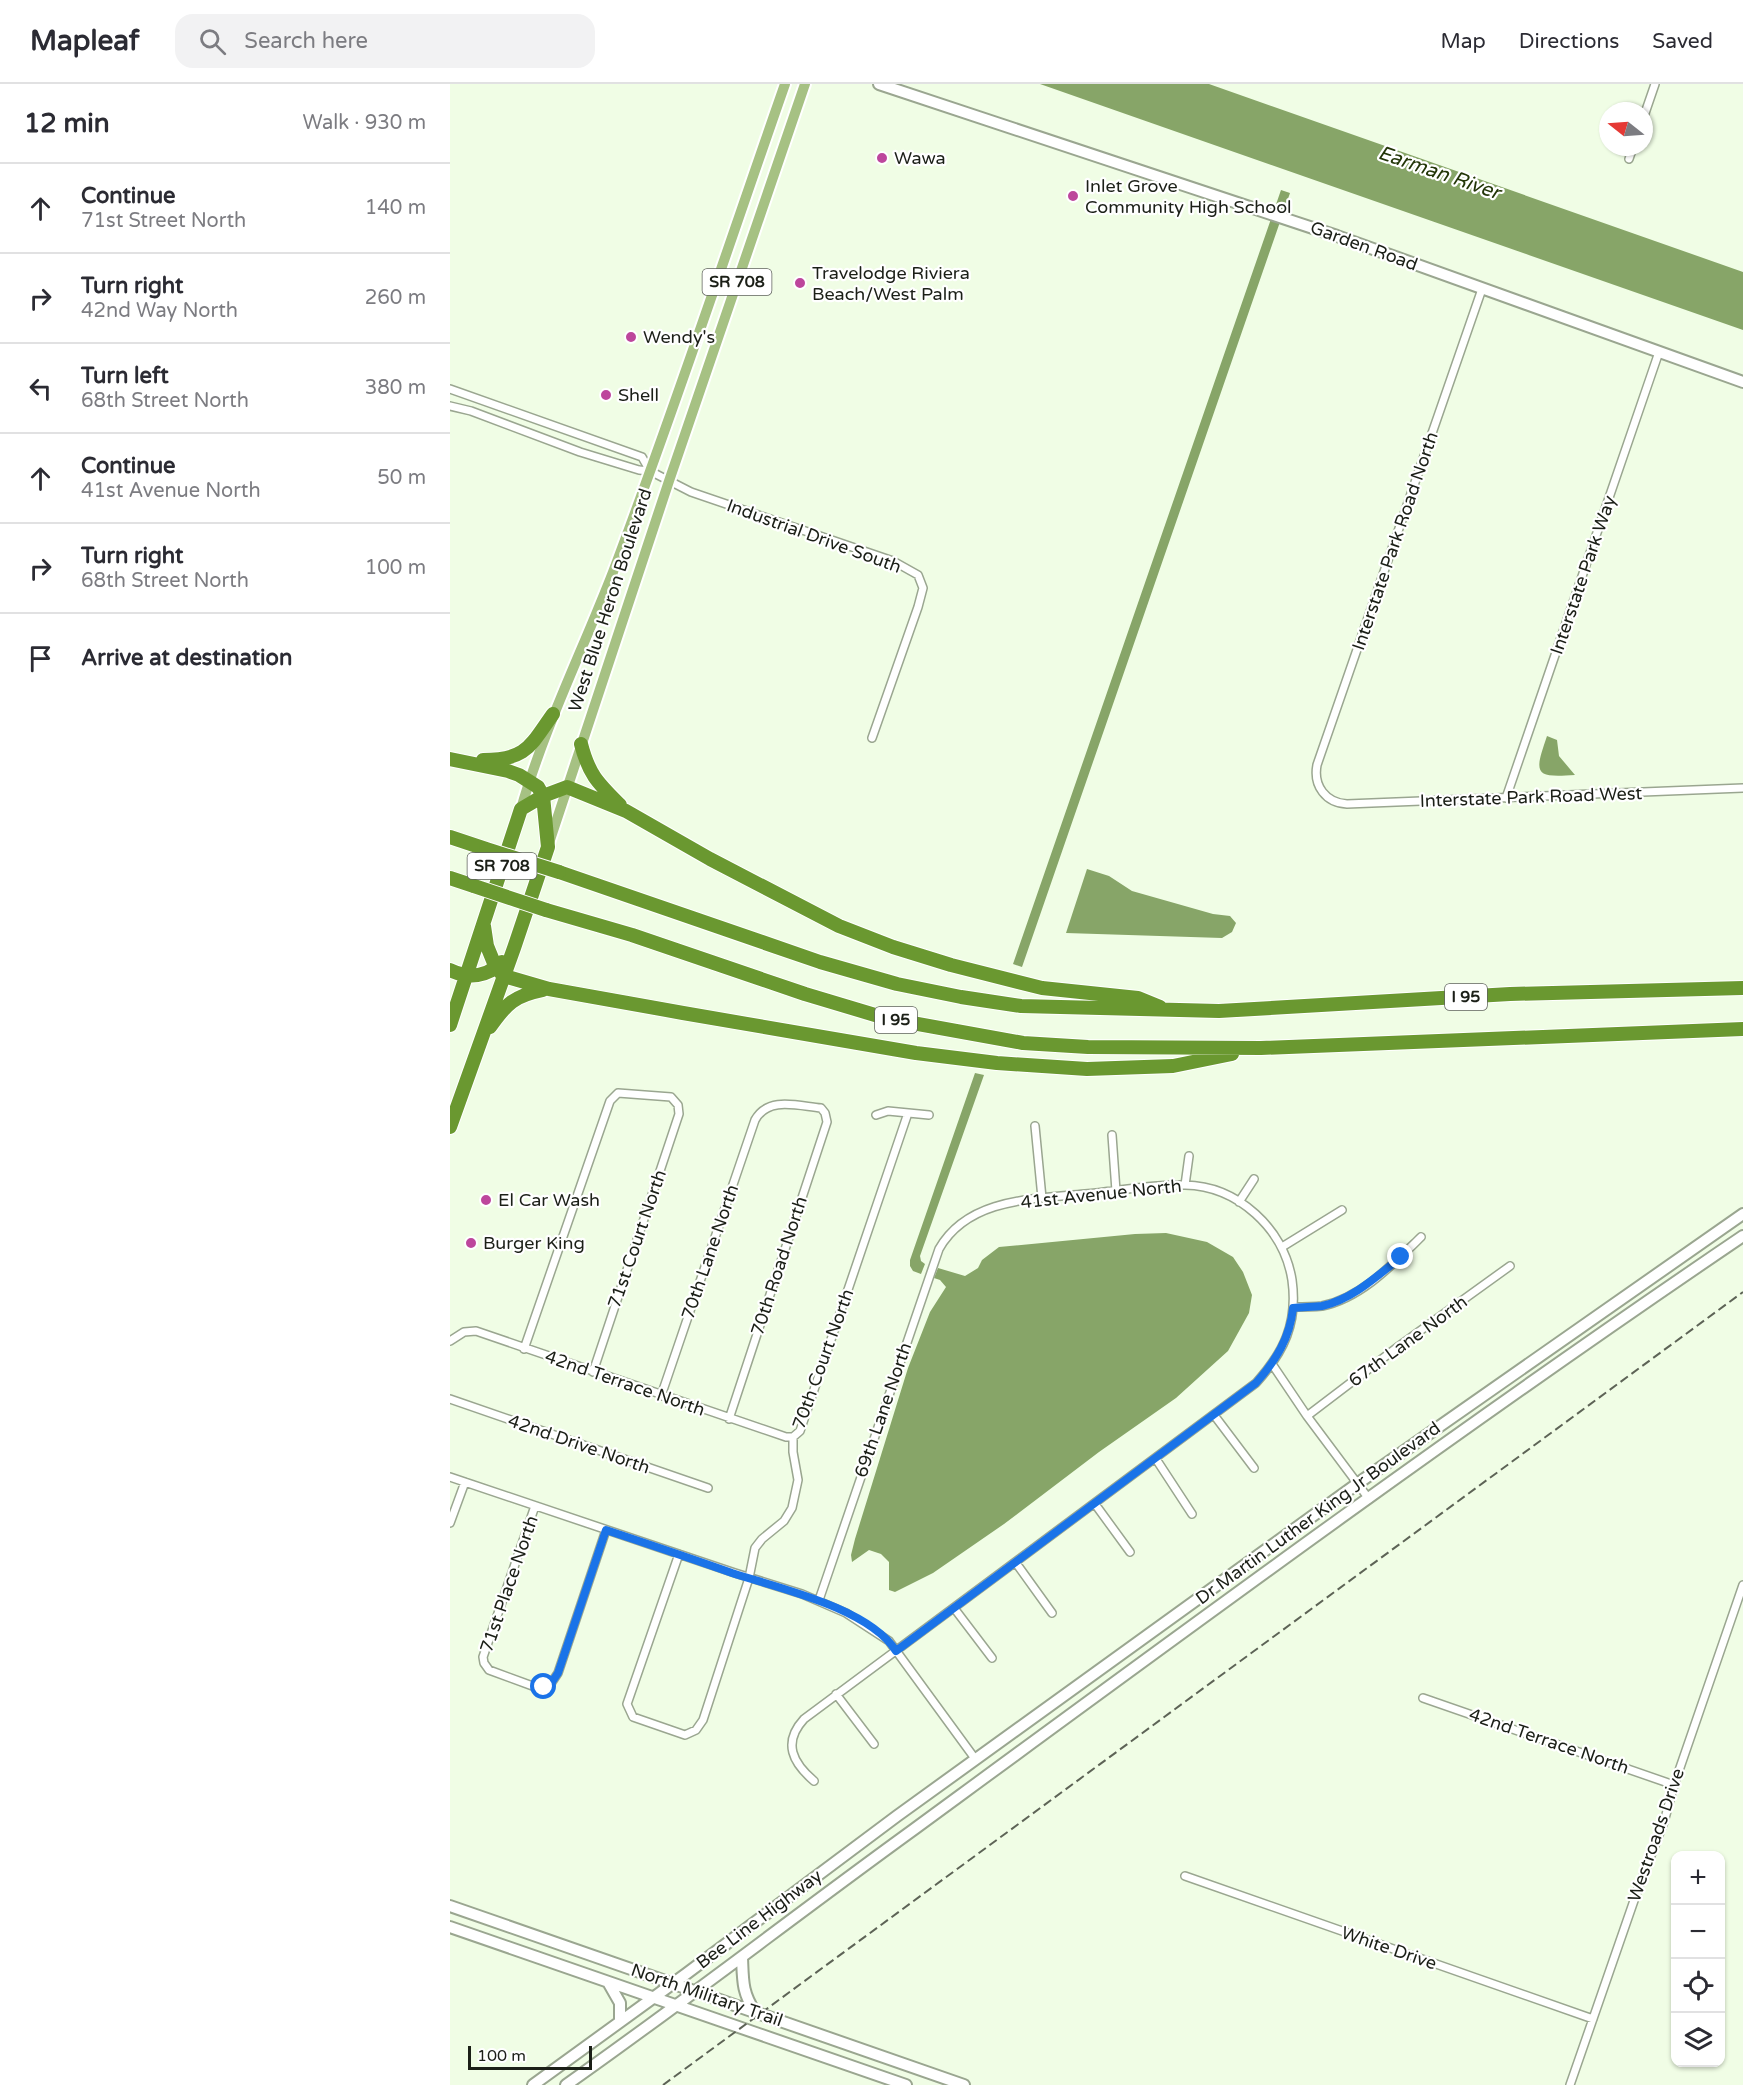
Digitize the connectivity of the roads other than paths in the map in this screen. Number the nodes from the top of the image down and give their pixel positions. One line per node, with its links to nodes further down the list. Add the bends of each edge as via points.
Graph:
1 (785, 84): 13 (main road, West Blue Heron Boulevard / SR 708)
2 (805, 84): 14 (main road, West Blue Heron Boulevard / SR 708)
3 (879, 84): 8 (main road, Garden Road, via 1268,212)
4 (1655, 84): 5 (street)
5 (1649, 102)
6 (1630, 156): 7 (street)
7 (1629, 159)
8 (1482, 290): 9 (main road, Garden Road); 22 (street, Interstate Park Road North, via 1317,765 1317,782)
9 (1659, 352): 10 (main road, Garden Road); 24 (street, Interstate Park Way)
10 (1743, 382)
11 (450, 389): 13 (street, via 642,457)
12 (450, 406): 13 (street, via 580,452)
13 (650, 471): 14 (street, Industrial Drive South); 15 (main road, West Blue Heron Boulevard / SR 708)
14 (669, 481): 16 (street, Industrial Drive South, via 892,561 918,574 923,588 918,607); 17 (main road, West Blue Heron Boulevard / SR 708)
15 (553, 714): 18 (highway, via 530,747 519,755 499,760); 19 (main road, West Blue Heron Boulevard / SR 708)
16 (872, 738)
17 (581, 744): 20 (main road, West Blue Heron Boulevard / SR 708); 26 (highway, via 588,769)
18 (454, 760): 19 (highway, via 508,771)
19 (529, 781): 23 (highway); 25 (main road, West Blue Heron Boulevard / SR 708)
20 (567, 787): 23 (highway); 26 (highway); 28 (main road, West Blue Heron Boulevard / SR 708)
21 (1743, 788): 24 (street, Interstate Park Road West)
22 (1322, 792): 24 (street, Interstate Park Road West, via 1347,804)
23 (543, 796): 25 (highway); 28 (highway)
24 (1506, 798)
25 (521, 809): 30 (highway, West Blue Heron Boulevard / SR 708)
26 (626, 811): 36 (highway, via 839,926 893,947 1042,988 1138,998)
27 (450, 837): 36 (highway, I 95, bridge, via 820,962 897,984 1021,1006)
28 (548, 847): 32 (highway, West Blue Heron Boulevard / SR 708, via 514,948)
29 (450, 878): 40 (highway, I 95, bridge, via 885,1018 1023,1043)
30 (484, 923): 32 (highway, via 487,946); 33 (highway, West Blue Heron Boulevard / SR 708)
31 (450, 970): 33 (highway)
32 (500, 972): 33 (highway); 35 (highway); 39 (highway)
33 (465, 976): 37 (highway, West Blue Heron Boulevard / SR 708)
34 (1743, 988): 36 (highway, I 95, via 1510,994 1220,1011)
35 (549, 989): 39 (highway, via 514,1000); 40 (highway, via 916,1053 996,1063 1087,1069 1173,1066)
36 (1167, 1010)
37 (450, 1025)
38 (1743, 1029): 40 (highway, I 95)
39 (482, 1039): 46 (highway)
40 (1261, 1048)
41 (762, 1110): 66 (street, 70th Lane North, via 755,1120); 70 (street, 70th Road North, via 777,1104 821,1108 827,1122)
42 (908, 1113): 43 (street, via 888,1111); 44 (street); 71 (street, 70th Court North, via 800,1431)
43 (876, 1115)
44 (929, 1115)
45 (1035, 1126): 52 (street)
46 (450, 1127)
47 (1112, 1135): 51 (street)
48 (1188, 1156): 50 (street)
49 (1254, 1179): 53 (street)
50 (1185, 1185): 51 (street, 41st Avenue North); 53 (street, 41st Avenue North)
51 (1116, 1191): 52 (street, 41st Avenue North)
52 (1042, 1198): 56 (street, 41st Avenue North, via 988,1208)
53 (1239, 1202): 59 (street, 41st Avenue North, via 1267,1224)
54 (1342, 1210): 59 (street)
55 (1743, 1214): 76 (main road, Dr Martin Luther King Jr Boulevard)
56 (957, 1225): 89 (street, 69th Lane North, via 939,1249)
57 (1743, 1236): 78 (main road, Dr Martin Luther King Jr Boulevard)
58 (1421, 1237): 61 (street, via 1353,1293 1325,1305)
59 (1282, 1247): 61 (street, 41st Avenue North, via 1290,1272)
60 (1510, 1266): 69 (street, 67th Lane North)
61 (1293, 1308): 64 (street, 41st Avenue North, via 1288,1336)
62 (450, 1341): 63 (street, 42nd Terrace North, via 458,1334 476,1331)
63 (524, 1349): 65 (street, 42nd Terrace North); 65 (street, 71st Court North, via 610,1101 618,1093 671,1097 679,1114)
64 (1272, 1364): 68 (street, 41st Avenue North, via 1256,1383); 69 (street)
65 (593, 1372): 66 (street, 42nd Terrace North)
66 (662, 1396): 70 (street, 42nd Terrace North)
67 (450, 1399): 77 (street, 42nd Drive North)
68 (1214, 1415): 72 (street, 41st Avenue North); 73 (street)
69 (1307, 1416): 76 (street)
70 (729, 1419): 71 (street, 42nd Terrace North)
71 (793, 1437): 87 (street, 70th Court North, via 798,1480 792,1508 755,1548)
72 (1156, 1459): 79 (street, 41st Avenue North); 81 (street)
73 (1254, 1467)
74 (450, 1478): 75 (street)
75 (465, 1482): 80 (street); 82 (street)
76 (1357, 1484): 78 (street); 97 (main road, Dr Martin Luther King Jr Boulevard)
77 (708, 1488)
78 (1369, 1499): 101 (main road, Dr Martin Luther King Jr Boulevard)
79 (1095, 1504): 84 (street); 86 (street, 41st Avenue North)
80 (535, 1506): 83 (street); 83 (street, 71st Place North, via 483,1651 489,1670 538,1688 550,1685 558,1673)
81 (1191, 1514)
82 (450, 1523)
83 (606, 1530): 85 (street)
84 (1130, 1552)
85 (679, 1554): 87 (street); 87 (street, 70th Court North, via 628,1699 628,1710 633,1717 685,1735 696,1730 703,1720)
86 (1016, 1563): 90 (street, 41st Avenue North); 91 (street)
87 (749, 1578): 89 (street)
88 (1743, 1585): 99 (street, Westroads Drive)
89 (819, 1600): 92 (street, via 868,1626)
90 (954, 1608): 92 (street, 41st Avenue North); 93 (street)
91 (1052, 1613)
92 (896, 1651): 94 (street, 41st Avenue North); 97 (street)
93 (992, 1658)
94 (836, 1694): 96 (street); 98 (street, 41st Avenue North, via 804,1719 795,1732 794,1757)
95 (1424, 1698): 99 (street, 42nd Terrace North)
96 (874, 1744)
97 (976, 1760): 100 (main road, Dr Martin Luther King Jr Boulevard)
98 (814, 1781)
99 (1674, 1785): 112 (street, Westroads Drive)
100 (897, 1816): 107 (main road, Bee Line Highway)
101 (913, 1830): 105 (main road, Bee Line Highway)
102 (1185, 1876): 112 (street, White Drive)
103 (450, 1906): 107 (main road, North Military Trail)
104 (450, 1927): 106 (main road, North Military Trail)
105 (742, 1958): 108 (main road, Bee Line Highway); 111 (main road, via 746,1999)
106 (608, 1982): 109 (main road, North Military Trail); 113 (main road, via 620,2003)
107 (673, 1983): 108 (main road, North Military Trail); 109 (main road, Bee Line Highway)
108 (697, 1992): 110 (main road, Bee Line Highway); 111 (main road, North Military Trail)
109 (652, 1997): 110 (main road, North Military Trail); 113 (main road, Bee Line Highway)
110 (677, 2006): 115 (main road, North Military Trail); 117 (main road, Bee Line Highway)
111 (755, 2012): 114 (main road, North Military Trail)
112 (1593, 2019): 119 (street, Westroads Drive)
113 (620, 2021): 116 (main road, Bee Line Highway)
114 (908, 2065): 115 (main road); 118 (main road, North Military Trail)
115 (903, 2084)
116 (533, 2085)
117 (566, 2085)
118 (964, 2085)
119 (1570, 2085)

